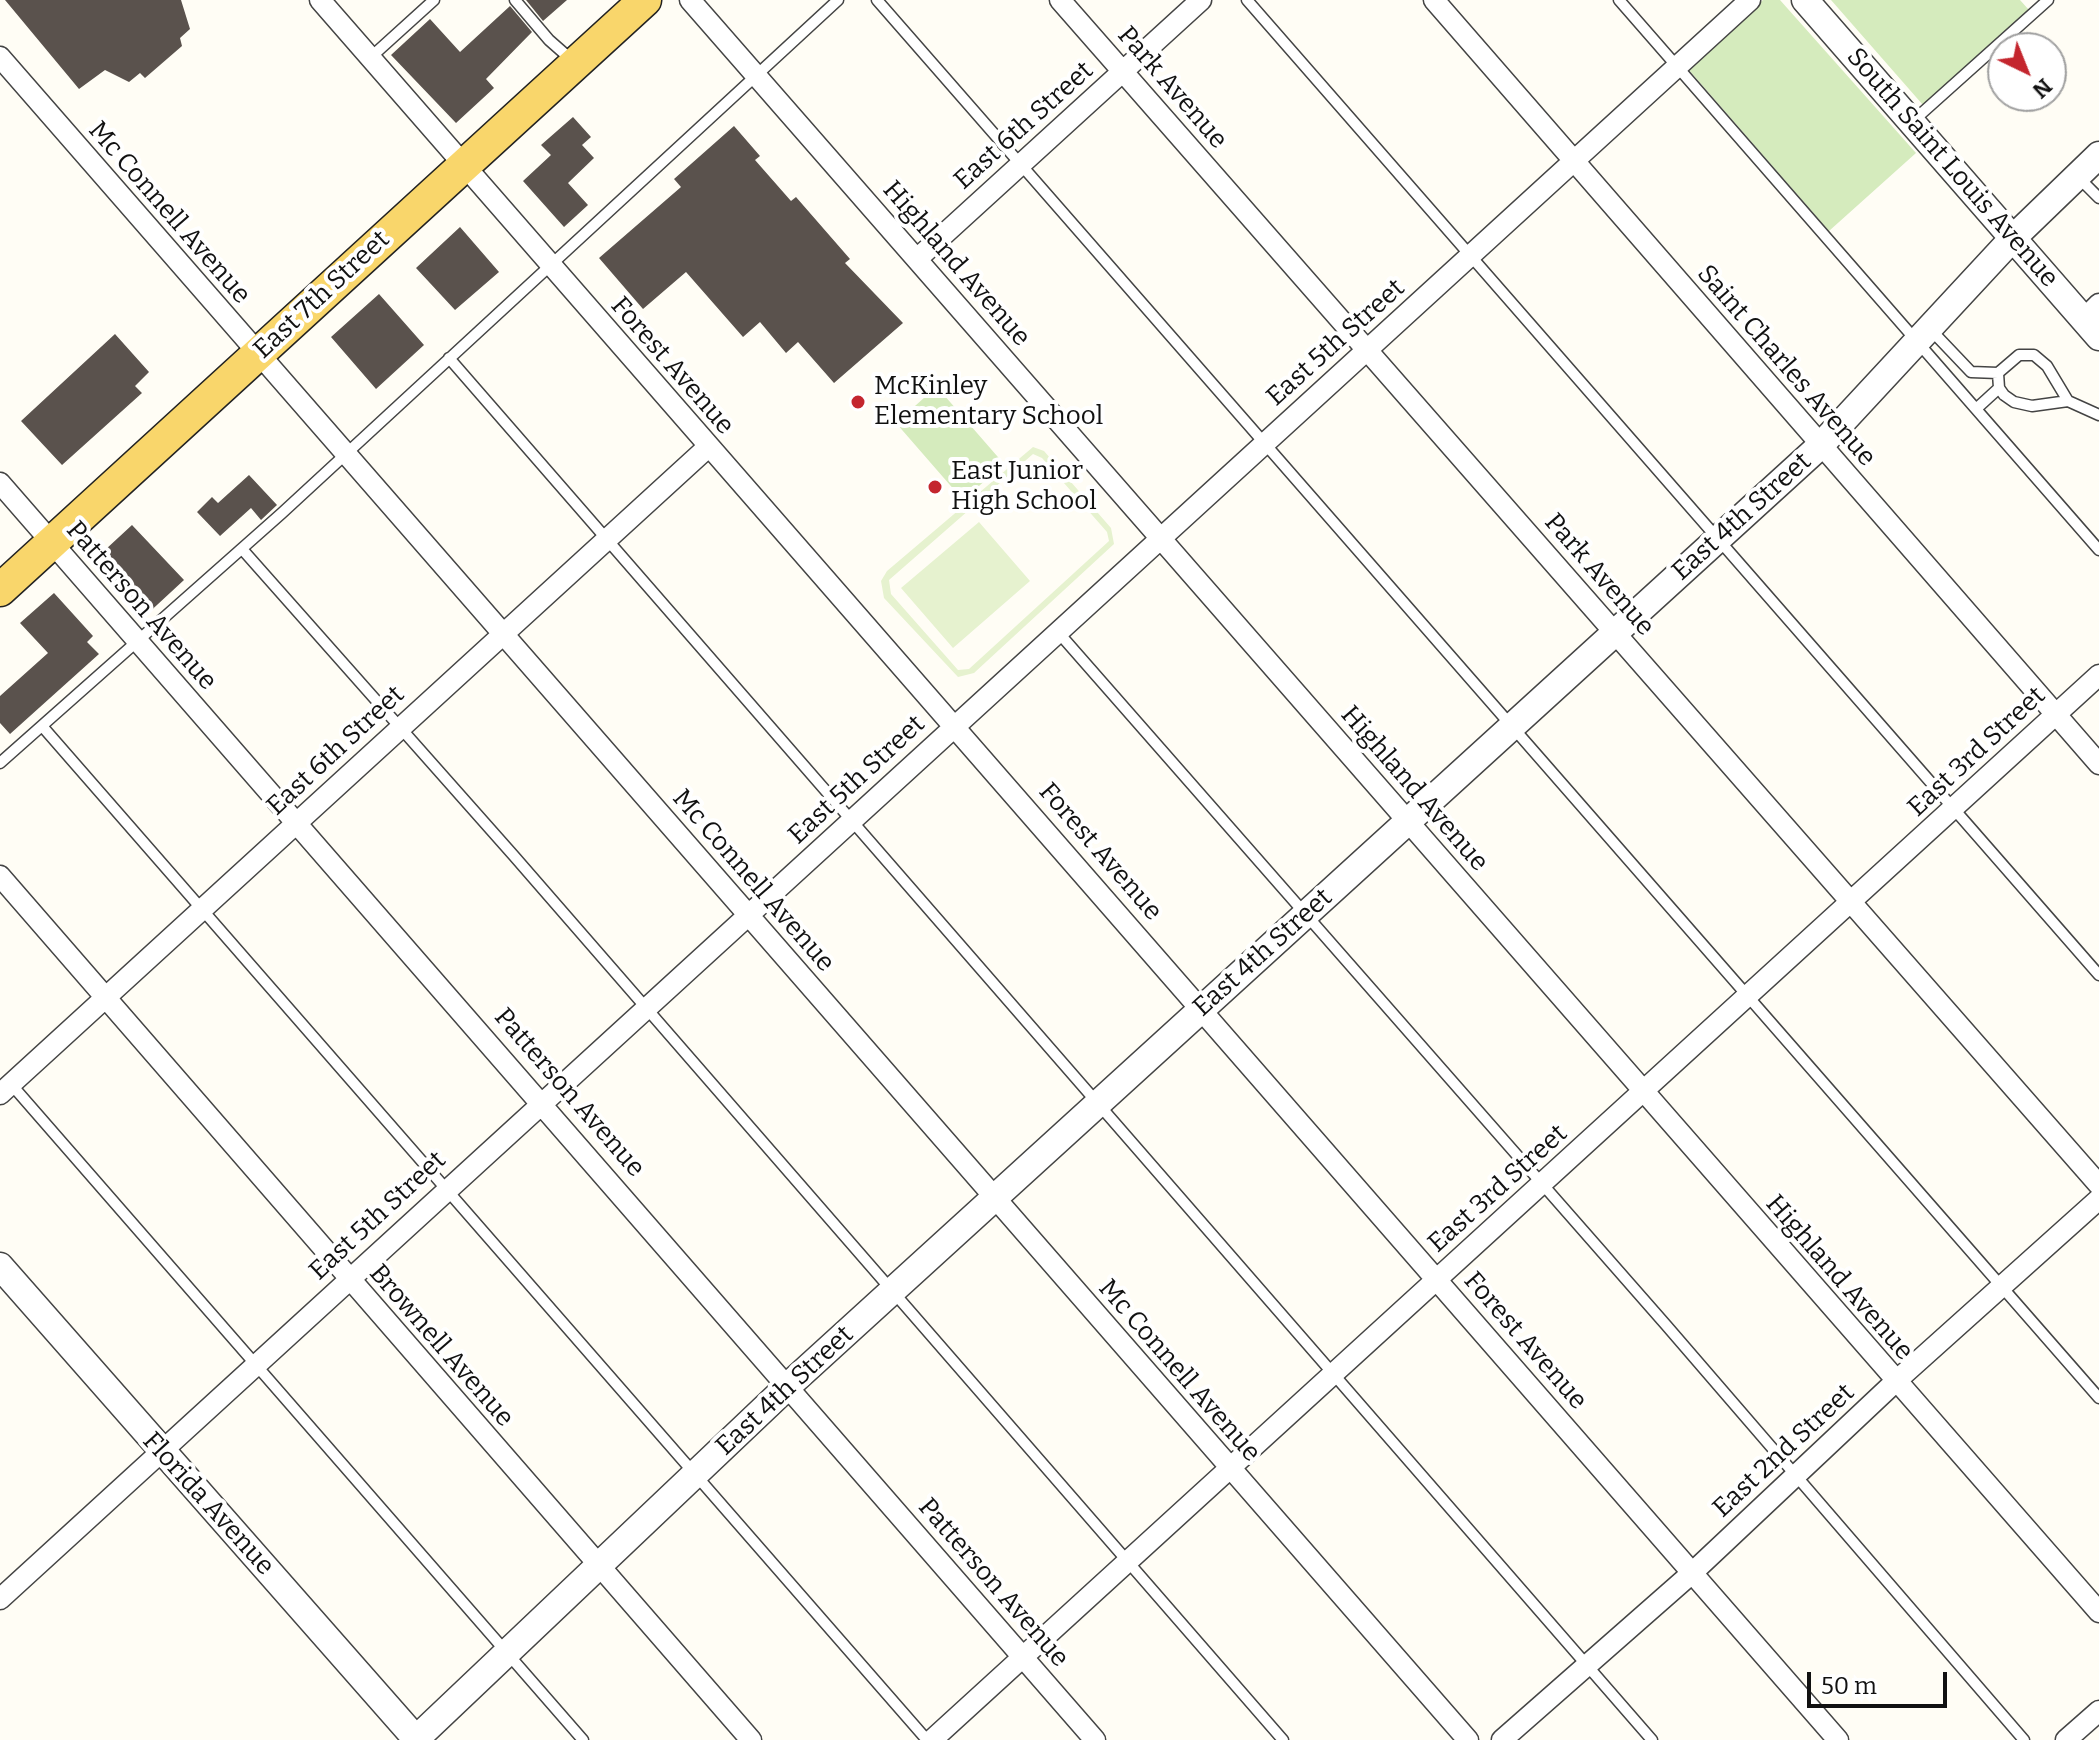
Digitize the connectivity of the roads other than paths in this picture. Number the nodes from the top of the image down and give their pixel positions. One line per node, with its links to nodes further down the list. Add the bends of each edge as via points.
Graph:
1 (320, 0): 17 (street, Forest Avenue)
2 (434, 0): 17 (lane)
3 (515, 0): 18 (lane)
4 (645, 0): 18 (main road, East 7th Street)
5 (690, 0): 21 (street, Highland Avenue)
6 (838, 0): 21 (lane)
7 (877, 0): 26 (lane)
8 (1060, 0): 20 (street, Park Avenue)
9 (1201, 0): 20 (street, East 6th Street)
10 (1247, 0): 30 (lane)
11 (1434, 0): 24 (street, Saint Charles Avenue)
12 (1619, 0): 19 (lane)
13 (1750, 0): 19 (street, East 5th Street)
14 (1805, 0): 22 (street, South Saint Louis Avenue)
15 (2048, 0): 22 (lane)
16 (0, 57): 36 (street, Mc Connell Avenue)
17 (370, 58): 25 (street, Forest Avenue)
18 (575, 64): 25 (main road, East 7th Street)
19 (1677, 66): 24 (street, East 5th Street); 34 (lane)
20 (1123, 71): 26 (street, East 6th Street); 35 (street, Park Avenue)
21 (756, 76): 31 (street, Highland Avenue); 32 (lane)
22 (1911, 123): 29 (street, South Saint Louis Avenue)
23 (2099, 155): 27 (street, East 4th Street)
24 (1574, 161): 30 (street, East 5th Street); 44 (street, Saint Charles Avenue)
25 (463, 165): 32 (street, Forest Avenue); 36 (main road, East 7th Street)
26 (1020, 165): 31 (street, East 6th Street); 43 (lane)
27 (2077, 176): 28 (lane); 29 (street, East 4th Street)
28 (2099, 198)
29 (2012, 239): 33 (street, South Saint Louis Avenue); 34 (street, East 4th Street)
30 (1471, 255): 35 (street, East 5th Street); 49 (lane)
31 (917, 259): 48 (street, Highland Avenue)
32 (550, 265): 37 (lane); 45 (street, Forest Avenue)
33 (2094, 320)
34 (1923, 334): 38 (lane, via 1971,372); 41 (lane); 44 (street, East 4th Street)
35 (1367, 349): 43 (street, East 5th Street); 56 (street, Park Avenue)
36 (257, 355): 46 (street, Mc Connell Avenue); 51 (main road, East 7th Street)
37 (449, 358): 46 (lane); 50 (lane)
38 (1998, 373): 39 (lane); 40 (lane, via 2011,359 2034,355 2054,373)
39 (1999, 388): 40 (lane, via 2022,405); 41 (lane)
40 (2068, 401): 42 (lane)
41 (1976, 409): 53 (lane)
42 (2099, 415)
43 (1263, 445): 48 (street, East 5th Street); 63 (lane)
44 (1820, 446): 49 (street, East 4th Street); 60 (street, Saint Charles Avenue)
45 (708, 447): 50 (street, East 6th Street); 62 (street, Forest Avenue)
46 (345, 455): 52 (lane); 57 (street, Mc Connell Avenue)
47 (0, 483): 51 (street, Patterson Avenue)
48 (1162, 537): 55 (street, East 5th Street); 69 (street, Highland Avenue)
49 (1720, 537): 56 (street, East 4th Street); 67 (lane)
50 (606, 538): 57 (street, East 6th Street); 68 (lane)
51 (51, 543): 54 (main road, East 7th Street); 58 (street, Patterson Avenue)
52 (242, 549): 58 (lane); 64 (lane)
53 (2099, 550)
54 (0, 590)
55 (1058, 632): 62 (street, East 5th Street); 75 (lane)
56 (1615, 633): 63 (street, East 4th Street); 72 (street, Park Avenue)
57 (502, 635): 64 (street, East 6th Street); 74 (street, Mc Connell Avenue)
58 (137, 640): 61 (lane); 70 (street, Patterson Avenue)
59 (2099, 675): 60 (street, East 3rd Street)
60 (2055, 715): 66 (street, Saint Charles Avenue); 67 (street, East 3rd Street)
61 (42, 726): 65 (lane); 73 (lane)
62 (955, 726): 68 (street, East 5th Street); 80 (street, Forest Avenue)
63 (1511, 727): 69 (street, East 4th Street); 78 (lane)
64 (399, 728): 70 (street, East 6th Street); 79 (lane)
65 (0, 763)
66 (2099, 764)
67 (1955, 808): 72 (street, East 3rd Street); 76 (lane)
68 (853, 820): 74 (street, East 5th Street); 84 (lane)
69 (1408, 821): 75 (street, East 4th Street); 82 (street, Highland Avenue)
70 (297, 823): 73 (street, East 6th Street); 83 (street, Patterson Avenue)
71 (0, 876): 77 (street, Brownell Avenue)
72 (1853, 903): 78 (street, East 3rd Street); 86 (street, Park Avenue)
73 (201, 910): 77 (street, East 6th Street); 87 (lane)
74 (749, 915): 79 (street, East 5th Street); 88 (street, Mc Connell Avenue)
75 (1305, 915): 80 (street, East 4th Street); 85 (lane)
76 (2099, 975)
77 (106, 997): 81 (street, East 6th Street); 91 (street, Brownell Avenue)
78 (1748, 997): 82 (street, East 3rd Street); 93 (lane)
79 (645, 1008): 83 (street, East 5th Street); 94 (lane)
80 (1202, 1009): 84 (street, East 4th Street); 92 (street, Forest Avenue)
81 (6, 1089): 95 (lane)
82 (1643, 1092): 85 (street, East 3rd Street); 97 (street, Highland Avenue)
83 (542, 1102): 87 (street, East 5th Street); 98 (street, Patterson Avenue)
84 (1099, 1103): 88 (street, East 4th Street); 96 (lane)
85 (1541, 1185): 92 (street, East 3rd Street); 103 (lane)
86 (2099, 1185)
87 (445, 1190): 91 (street, East 5th Street); 102 (lane)
88 (996, 1197): 94 (street, East 4th Street); 101 (street, Mc Connell Avenue)
89 (2099, 1199): 93 (street, East 2nd Street)
90 (0, 1266): 100 (street, Florida Avenue)
91 (347, 1279): 95 (street, East 5th Street); 105 (street, Brownell Avenue)
92 (1437, 1280): 96 (street, East 3rd Street); 106 (street, Forest Avenue)
93 (2003, 1285): 97 (street, East 2nd Street); 99 (lane)
94 (892, 1292): 98 (street, East 4th Street); 104 (lane)
95 (255, 1364): 100 (street, East 5th Street); 109 (lane)
96 (1335, 1373): 101 (street, East 3rd Street); 111 (lane)
97 (1895, 1382): 103 (street, East 2nd Street); 108 (street, Highland Avenue)
98 (789, 1385): 102 (street, East 4th Street); 110 (street, Patterson Avenue)
99 (2099, 1398)
100 (161, 1451): 107 (street, East 5th Street); 113 (street, Florida Avenue)
101 (1229, 1470): 104 (street, East 3rd Street); 119 (street, Mc Connell Avenue)
102 (694, 1475): 105 (street, East 4th Street); 116 (lane)
103 (1795, 1476): 106 (street, East 2nd Street); 123 (lane)
104 (1128, 1562): 110 (street, East 3rd Street); 118 (lane)
105 (599, 1565): 109 (street, East 4th Street); 115 (street, Brownell Avenue)
106 (1692, 1573): 111 (street, East 2nd Street); 122 (street, Forest Avenue)
107 (0, 1599)
108 (2099, 1612)
109 (505, 1654): 113 (street, East 4th Street); 114 (lane)
110 (1022, 1658): 116 (street, East 3rd Street); 117 (street, Patterson Avenue)
111 (1586, 1664): 120 (street, East 2nd Street); 121 (lane)
112 (2099, 1711): 124 (street)
113 (416, 1740)
114 (583, 1740)
115 (751, 1740)
116 (929, 1740)
117 (1095, 1740)
118 (1283, 1740)
119 (1468, 1740)
120 (1502, 1740)
121 (1652, 1740)
122 (1838, 1740)
123 (2024, 1740)
124 (2066, 1740)

